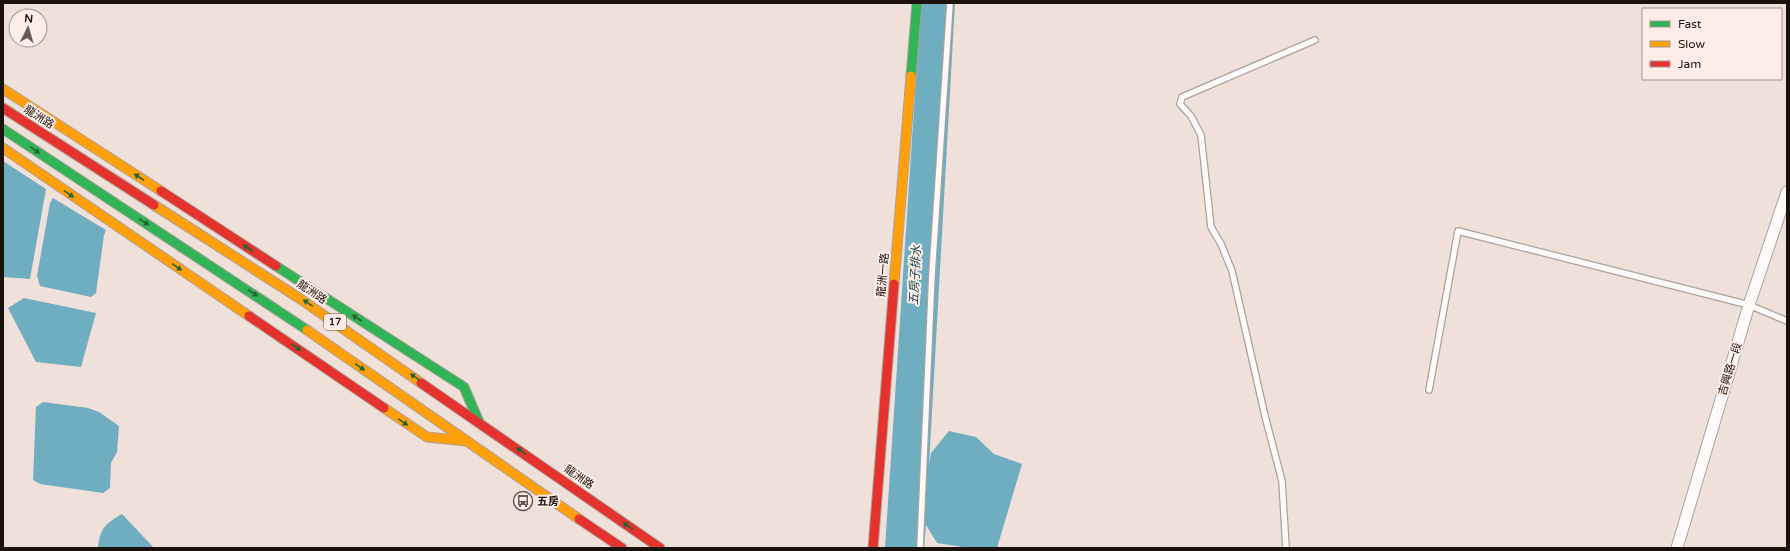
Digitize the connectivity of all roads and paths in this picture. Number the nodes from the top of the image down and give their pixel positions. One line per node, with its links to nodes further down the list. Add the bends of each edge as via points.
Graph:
1 (917, 3): 16 (street, 龍洲一路)
2 (950, 3): 17 (lane, via 932,266)
3 (1315, 40): 18 (lane, via 1182,97 1180,104 1191,116 1201,135 1211,227 1232,270 1282,481)
4 (3, 89): 12 (street, one-way to 4, via 464,387)
5 (3, 108): 12 (street, 龍洲路 / 17, one-way to 5, via 299,298)
6 (3, 129): 13 (street, 17, one-way to 13, via 287,316)
7 (3, 148): 13 (street, one-way to 13, via 426,437)
8 (1787, 192): 9 (street, 吉興路一段)
9 (1749, 305): 10 (lane); 11 (lane, via 1458,231); 19 (street, 吉興路一段)
10 (1787, 321)
11 (1429, 390)
12 (480, 422): 15 (street, 龍洲路 / 17, one-way to 12)
13 (466, 441): 14 (street, 17)
14 (622, 548)
15 (660, 548)
16 (873, 548)
17 (920, 548)
18 (1286, 548)
19 (1677, 548)

